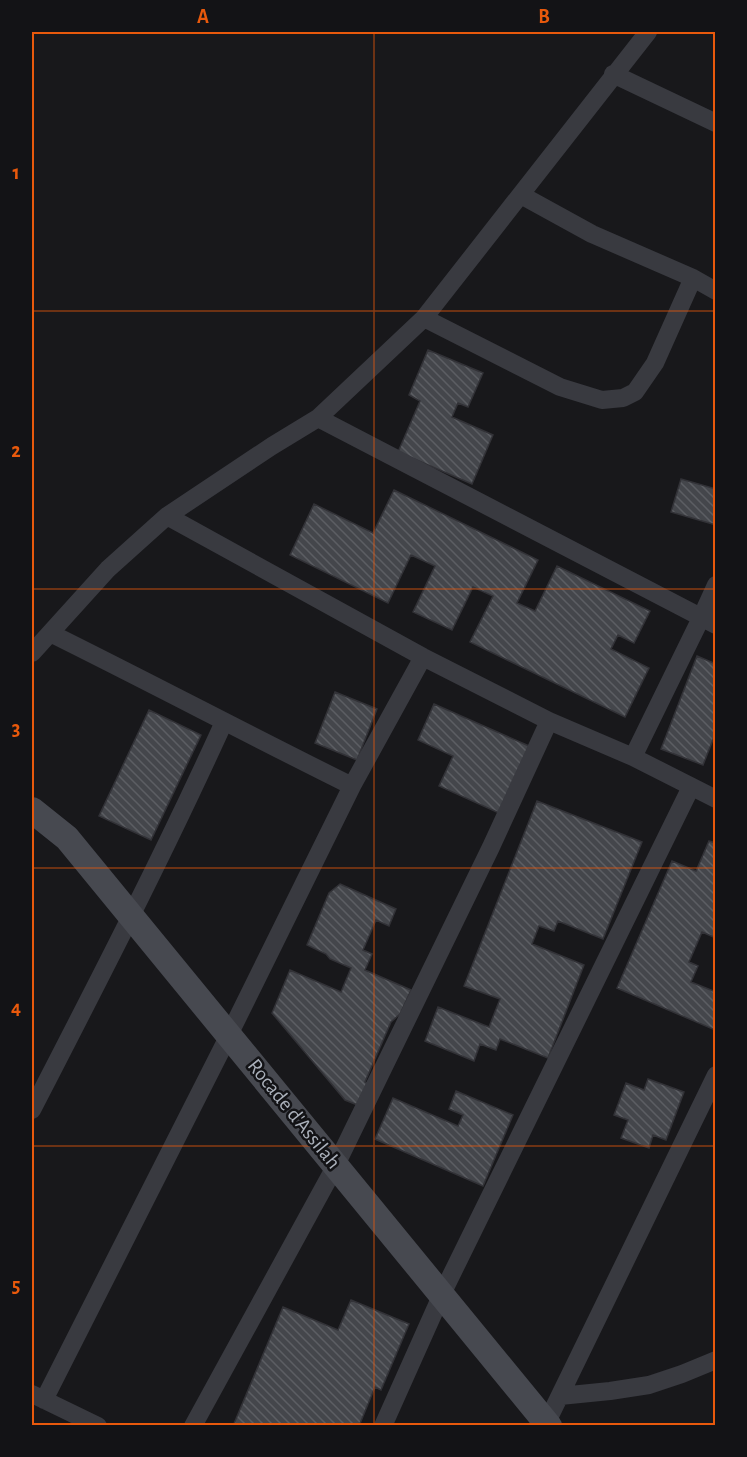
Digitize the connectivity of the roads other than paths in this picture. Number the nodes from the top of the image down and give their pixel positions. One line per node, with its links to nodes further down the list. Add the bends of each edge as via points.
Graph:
1 (648, 32): 2 (street)
2 (613, 74): 3 (street); 4 (street)
3 (716, 123)
4 (521, 195): 5 (street, via 592,234); 7 (street)
5 (693, 278): 6 (street); 7 (street, via 655,363 635,392 623,398 602,400 560,387)
6 (716, 291)
7 (424, 318): 8 (street)
8 (318, 418): 9 (street); 11 (street)
9 (167, 516): 12 (street, via 108,569); 14 (street)
10 (716, 585): 11 (street)
11 (708, 621): 17 (street)
12 (50, 633): 13 (street); 16 (street)
13 (32, 652)
14 (423, 657): 15 (street); 18 (street)
15 (549, 721): 17 (street); 26 (street)
16 (224, 722): 18 (street); 22 (street)
17 (633, 757): 19 (street)
18 (352, 786): 23 (street)
19 (691, 787): 20 (street); 27 (street)
20 (716, 799)
21 (32, 810): 22 (street, Rocade d'Assilah, via 67,838)
22 (131, 916): 23 (street, Rocade d'Assilah); 25 (street)
23 (229, 1035): 26 (street, Rocade d'Assilah); 30 (street)
24 (716, 1075): 29 (street)
25 (32, 1110)
26 (336, 1165): 27 (street, Rocade d'Assilah); 33 (street)
27 (442, 1294): 31 (street, Rocade d'Assilah); 34 (street)
28 (716, 1360): 29 (street, via 649,1385)
29 (560, 1396): 31 (street)
30 (38, 1397): 32 (street)
31 (547, 1424)
32 (98, 1425)
33 (193, 1425)
34 (383, 1425)

